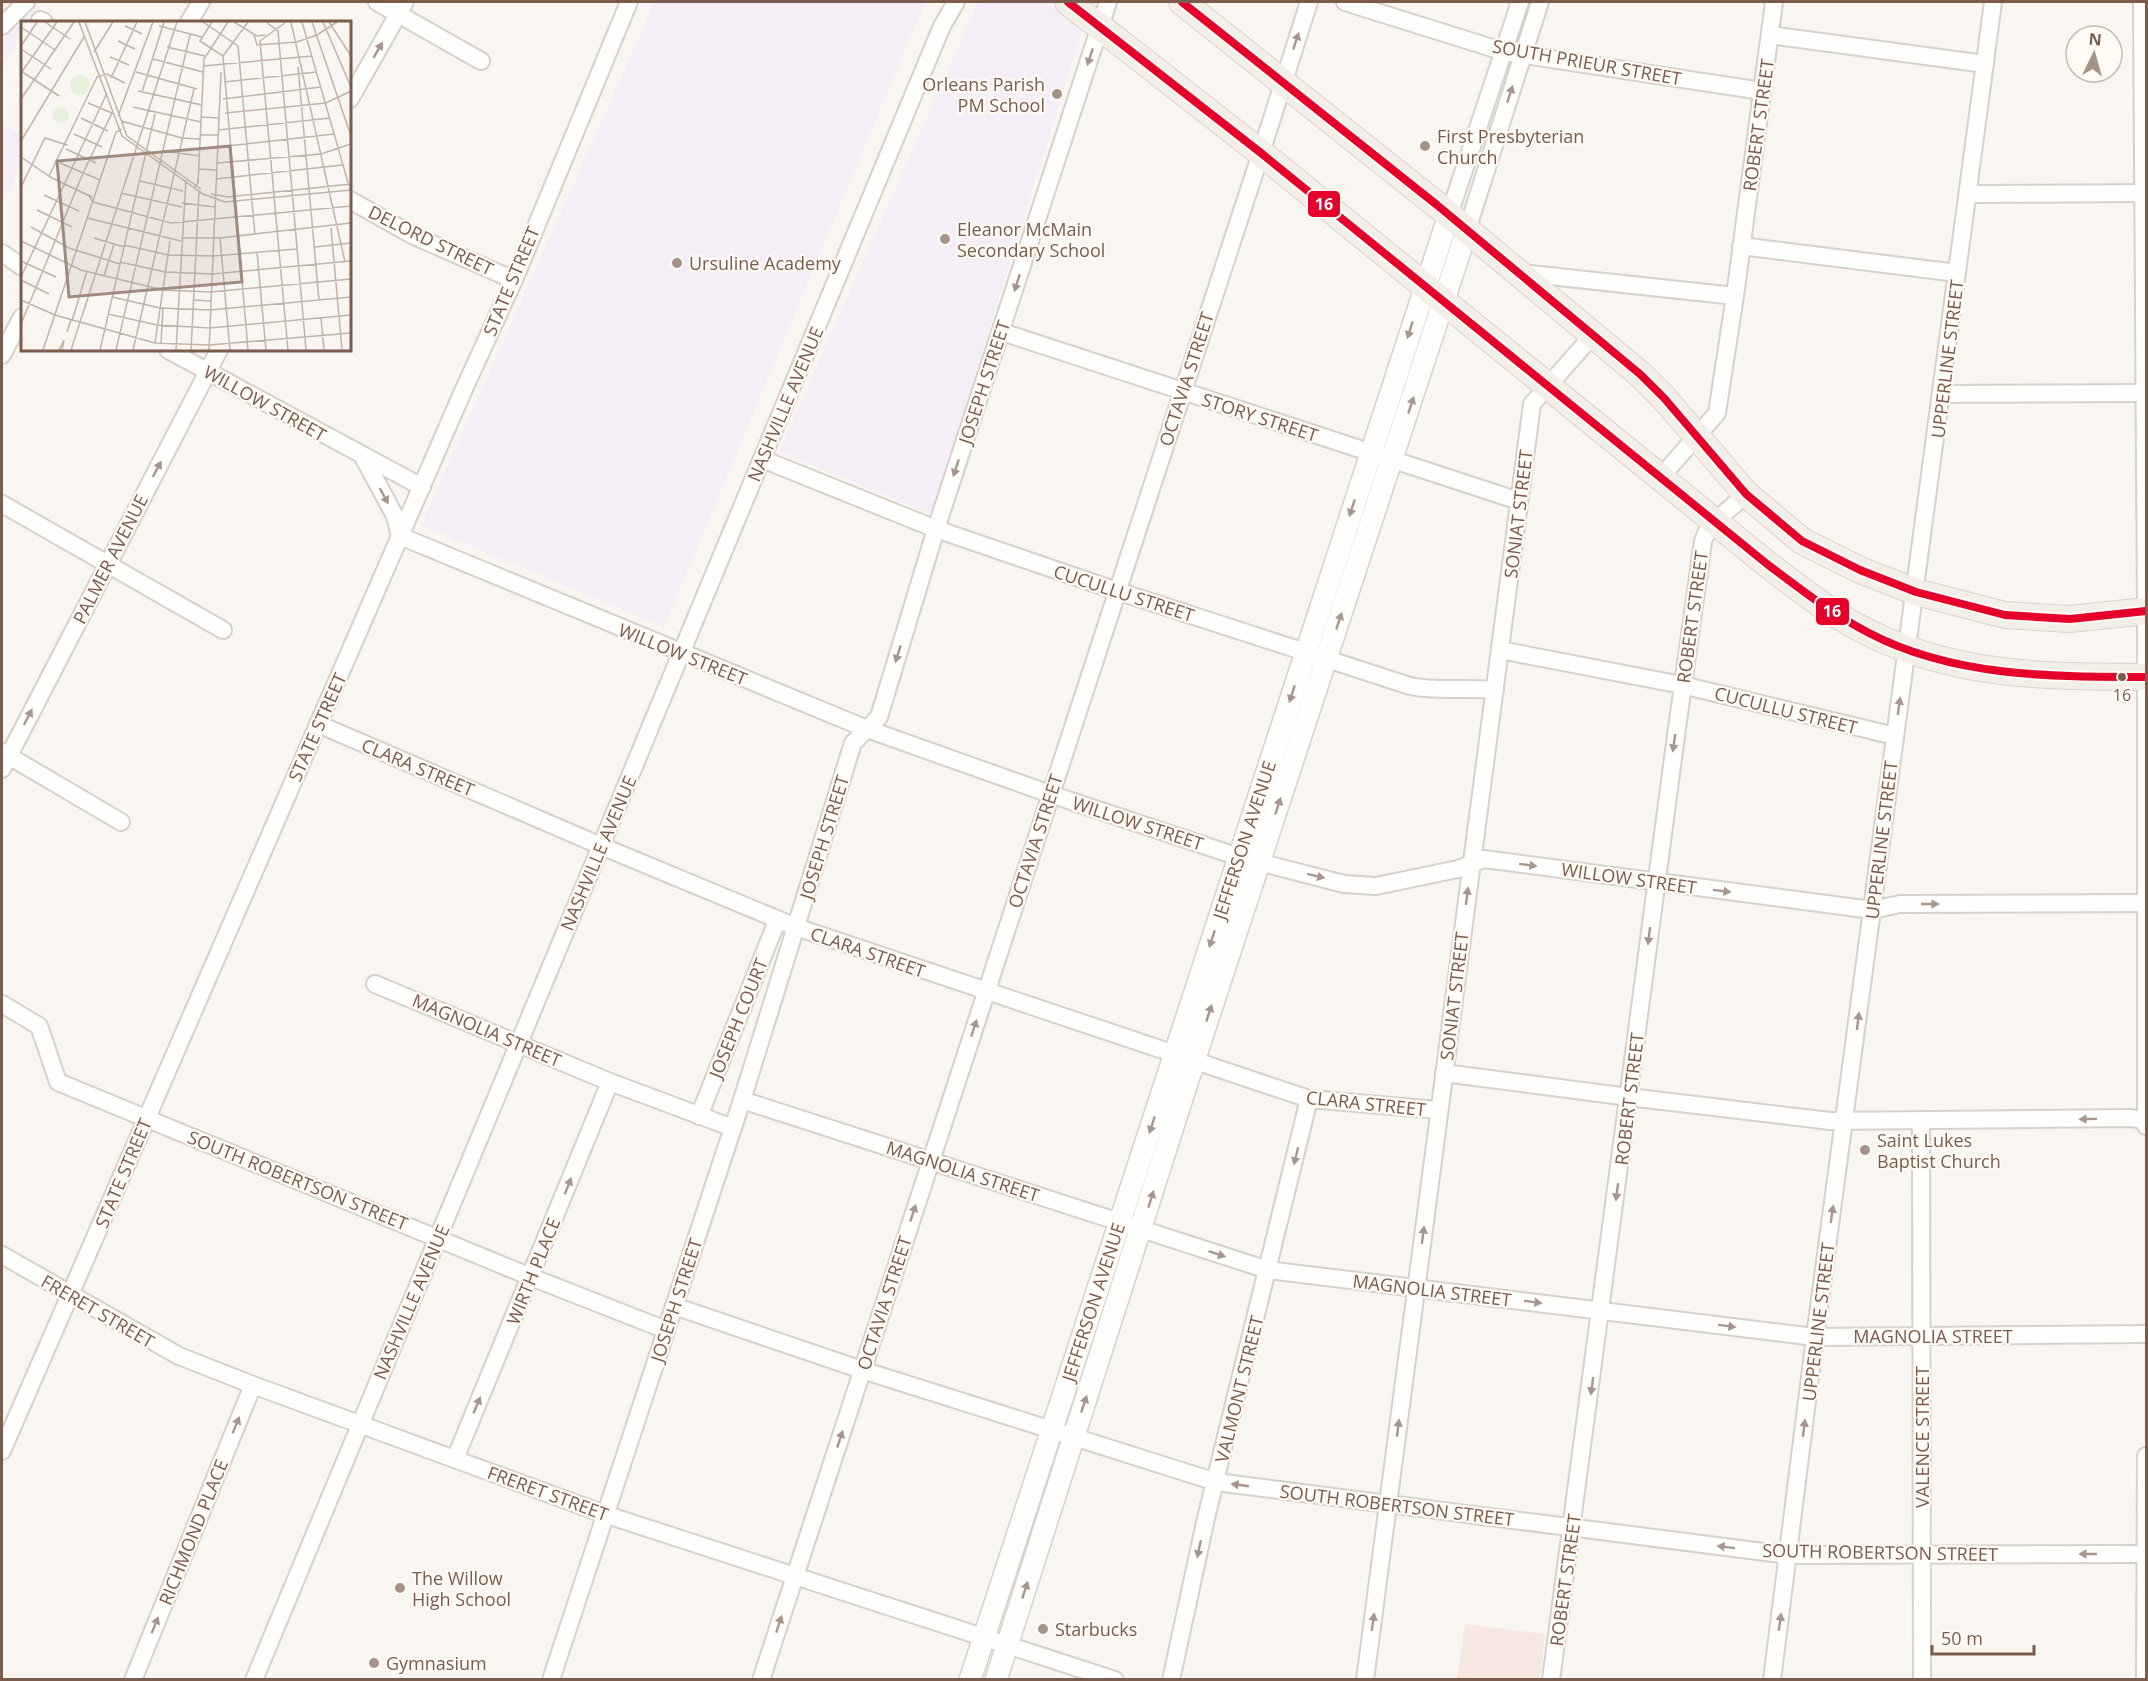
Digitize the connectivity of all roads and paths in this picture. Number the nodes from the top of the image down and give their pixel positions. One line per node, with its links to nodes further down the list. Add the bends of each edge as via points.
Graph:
1 (26, 2): 19 (street)
2 (201, 2): 18 (street)
3 (377, 2): 17 (street)
4 (629, 2): 40 (street, STATE STREET)
5 (948, 2): 20 (street, NASHVILLE AVENUE)
6 (956, 2): 20 (street, NASHVILLE AVENUE)
7 (1068, 2): 21 (main road)
8 (1108, 2): 21 (street, JOSEPH STREET)
9 (1182, 2): 27 (main road)
10 (1309, 2): 27 (street, OCTAVIA STREET, one-way to 10)
11 (1345, 2): 23 (street, SOUTH PRIEUR STREET)
12 (1520, 2): 23 (street, JEFFERSON AVENUE)
13 (1540, 2): 24 (street, JEFFERSON AVENUE)
14 (1774, 2): 22 (street, ROBERT STREET)
15 (1994, 2): 26 (street, UPPERLINE STREET)
16 (2142, 2): 31 (street)
17 (402, 8): 25 (street); 29 (street, one-way to 17)
18 (190, 21)
19 (2, 26)
20 (942, 26): 58 (street, NASHVILLE AVENUE)
21 (1100, 26): 30 (main road); 45 (street, JOSEPH STREET, one-way to 45)
22 (1770, 35): 26 (street); 28 (street, ROBERT STREET)
23 (1505, 52): 24 (street, SOUTH PRIEUR STREET); 34 (street, JEFFERSON AVENUE)
24 (1523, 55): 28 (street, SOUTH PRIEUR STREET); 34 (street, JEFFERSON AVENUE, one-way to 24)
25 (481, 61)
26 (1985, 64): 32 (street, UPPERLINE STREET)
27 (1283, 81): 30 (street, OCTAVIA STREET); 34 (main road)
28 (1762, 91): 35 (street, ROBERT STREET)
29 (351, 97)
30 (1261, 153): 41 (main road); 52 (street, OCTAVIA STREET)
31 (2145, 193): 32 (street); 53 (street)
32 (1968, 194): 39 (street, UPPERLINE STREET)
33 (351, 201): 40 (street, DELORD STREET, via 412,235)
34 (1458, 223): 38 (main road); 41 (street, JEFFERSON AVENUE); 43 (street, JEFFERSON AVENUE)
35 (1741, 246): 39 (street); 42 (street, ROBERT STREET)
36 (2, 254): 37 (street)
37 (21, 266)
38 (1520, 273): 42 (street); 46 (main road)
39 (1957, 273): 54 (street, UPPERLINE STREET)
40 (514, 280): 61 (street, STATE STREET)
41 (1425, 285): 43 (main road); 56 (street, JEFFERSON AVENUE, one-way to 56)
42 (1735, 296): 55 (street, ROBERT STREET, via 1716,413)
43 (1445, 302): 51 (main road); 59 (street, JEFFERSON AVENUE, one-way to 43)
44 (21, 318): 49 (street)
45 (1002, 332): 52 (street, STORY STREET); 66 (street, JOSEPH STREET, one-way to 66)
46 (1593, 335): 51 (street, SONIAT STREET); 55 (main road, via 1641,375)
47 (170, 351): 50 (street, WILLOW STREET)
48 (218, 351): 50 (street, PALMER AVENUE)
49 (2, 355)
50 (208, 372): 57 (street, WILLOW STREET); 68 (street, PALMER AVENUE, one-way to 50)
51 (1548, 386): 60 (main road); 63 (street, SONIAT STREET, via 1532,404)
52 (1182, 391): 56 (street, STORY STREET); 69 (street, OCTAVIA STREET)
53 (2146, 393): 54 (street); 71 (street)
54 (1942, 394): 70 (street, UPPERLINE STREET)
55 (1696, 436): 60 (street, ROBERT STREET); 62 (main road)
56 (1370, 453): 59 (street, STORY STREET); 75 (street, JEFFERSON AVENUE, one-way to 75)
57 (363, 457): 61 (street, WILLOW STREET); 67 (street, one-way to 67, via 395,516)
58 (762, 459): 66 (street, CUCULLU STREET); 76 (street, NASHVILLE AVENUE)
59 (1392, 460): 63 (street, STORY STREET); 77 (street, JEFFERSON AVENUE, one-way to 59)
60 (1660, 478): 65 (main road)
61 (422, 487): 67 (street, STATE STREET)
62 (1746, 494): 65 (street); 70 (main road, via 1802,541)
63 (1519, 501): 74 (street, SONIAT STREET)
64 (2, 504): 68 (street)
65 (1715, 522): 73 (main road, via 1835,614); 79 (street, ROBERT STREET, via 1703,541)
66 (936, 529): 69 (street, CUCULLU STREET); 82 (street, JOSEPH STREET, one-way to 82, via 879,717)
67 (400, 537): 76 (street, WILLOW STREET); 81 (street, STATE STREET)
68 (108, 564): 72 (street); 84 (street, PALMER AVENUE, one-way to 68)
69 (1117, 591): 75 (street, CUCULLU STREET); 85 (street, OCTAVIA STREET)
70 (1916, 592): 71 (main road, via 2005,615 2070,619); 73 (street, UPPERLINE STREET)
71 (2146, 611): 78 (street)
72 (223, 630)
73 (1907, 649): 78 (main road, via 1951,663 2023,674); 83 (street, UPPERLINE STREET, one-way to 73)
74 (1500, 650): 79 (street, CUCULLU STREET); 80 (street, SONIAT STREET)
75 (1305, 653): 77 (street, CUCULLU STREET); 88 (street, JEFFERSON AVENUE, one-way to 88)
76 (682, 654): 82 (street, WILLOW STREET); 87 (street, NASHVILLE AVENUE)
77 (1326, 659): 80 (street, CUCULLU STREET, via 1427,690); 88 (street, JEFFERSON AVENUE, one-way to 77)
78 (2146, 677): 91 (street)
79 (1682, 685): 83 (street, CUCULLU STREET); 90 (street, ROBERT STREET, one-way to 90)
80 (1495, 690): 89 (street, SONIAT STREET)
81 (318, 724): 87 (street, CLARA STREET); 107 (street, STATE STREET)
82 (867, 729): 85 (street, WILLOW STREET); 94 (street, JOSEPH STREET, via 853,743)
83 (1895, 736): 92 (street, UPPERLINE STREET)
84 (4, 759): 86 (street)
85 (1050, 794): 88 (street, WILLOW STREET); 96 (street, OCTAVIA STREET)
86 (121, 822)
87 (601, 846): 93 (street, CLARA STREET); 98 (street, NASHVILLE AVENUE)
88 (1249, 859): 89 (street, WILLOW STREET, one-way to 89, via 1344,884 1376,886); 99 (street, JEFFERSON AVENUE)
89 (1471, 864): 90 (street, WILLOW STREET, one-way to 90, via 1484,859); 100 (street, SONIAT STREET, one-way to 89)
90 (1656, 882): 92 (street, WILLOW STREET, one-way to 92); 102 (street, ROBERT STREET, one-way to 102)
91 (2146, 903): 92 (street, WILLOW STREET, one-way to 91, via 1900,904); 109 (street)
92 (1872, 910): 108 (street, UPPERLINE STREET, one-way to 92)
93 (777, 921): 94 (street, CLARA STREET); 106 (street, JOSEPH COURT)
94 (796, 927): 96 (street, CLARA STREET); 104 (street, JOSEPH STREET)
95 (375, 984): 98 (street, MAGNOLIA STREET)
96 (987, 992): 99 (street, CLARA STREET); 113 (street, OCTAVIA STREET, one-way to 96)
97 (2, 1004): 107 (street, SOUTH ROBERTSON STREET, via 39,1026 58,1082)
98 (519, 1044): 101 (street, MAGNOLIA STREET); 116 (street, NASHVILLE AVENUE)
99 (1184, 1058): 103 (street, CLARA STREET); 114 (street, JEFFERSON AVENUE, one-way to 114); 115 (street, JEFFERSON AVENUE, one-way to 99)
100 (1444, 1073): 102 (street); 105 (street, SONIAT STREET)
101 (610, 1082): 106 (street, MAGNOLIA STREET); 119 (street, WIRTH PLACE, one-way to 101)
102 (1629, 1097): 108 (street); 123 (street, ROBERT STREET, one-way to 123)
103 (1310, 1099): 105 (street, CLARA STREET); 118 (street, VALMONT STREET, one-way to 118)
104 (742, 1100): 112 (street, JOSEPH STREET); 113 (street, MAGNOLIA STREET)
105 (1439, 1110): 120 (street, SONIAT STREET, one-way to 105)
106 (699, 1116): 112 (street, MAGNOLIA STREET)
107 (147, 1118): 116 (street, SOUTH ROBERTSON STREET); 121 (street, STATE STREET)
108 (1845, 1120): 110 (street); 126 (street, UPPERLINE STREET, one-way to 108)
109 (2146, 1120): 110 (street, one-way to 110); 111 (street)
110 (1921, 1122): 127 (street, VALENCE STREET)
111 (2146, 1126)
112 (733, 1128): 122 (street, JOSEPH STREET)
113 (930, 1161): 114 (street, MAGNOLIA STREET); 128 (street, OCTAVIA STREET, one-way to 113)
114 (1119, 1223): 115 (street, MAGNOLIA STREET); 131 (street, JEFFERSON AVENUE)
115 (1141, 1229): 118 (street, MAGNOLIA STREET, one-way to 118); 132 (street, JEFFERSON AVENUE, one-way to 115)
116 (438, 1238): 119 (street, SOUTH ROBERTSON STREET); 130 (street, NASHVILLE AVENUE)
117 (2, 1255): 121 (street, FRERET STREET)
118 (1268, 1270): 120 (street, MAGNOLIA STREET); 136 (street, VALMONT STREET)
119 (531, 1277): 124 (street, SOUTH ROBERTSON STREET); 135 (street, WIRTH PLACE, one-way to 119)
120 (1416, 1288): 123 (street, MAGNOLIA STREET, one-way to 123); 137 (street, SONIAT STREET, one-way to 120)
121 (70, 1295): 129 (street, FRERET STREET, via 179,1356); 133 (street, STATE STREET)
122 (674, 1306): 124 (street, JOSEPH STREET); 128 (street, SOUTH ROBERTSON STREET)
123 (1602, 1311): 126 (street, MAGNOLIA STREET, one-way to 126); 139 (street, ROBERT STREET, one-way to 139)
124 (666, 1330): 138 (street, JOSEPH STREET)
125 (2146, 1334): 127 (street, MAGNOLIA STREET)
126 (1815, 1337): 127 (street, MAGNOLIA STREET); 142 (street, UPPERLINE STREET, one-way to 126)
127 (1922, 1337): 140 (street, VALENCE STREET)
128 (862, 1370): 131 (street, SOUTH ROBERTSON STREET); 143 (street, OCTAVIA STREET, one-way to 128)
129 (253, 1385): 130 (street, FRERET STREET); 146 (street, RICHMOND PLACE, one-way to 129)
130 (360, 1425): 135 (street, FRERET STREET); 147 (street, NASHVILLE AVENUE)
131 (1051, 1430): 132 (street, SOUTH ROBERTSON STREET); 144 (street, JEFFERSON AVENUE)
132 (1073, 1438): 136 (street, SOUTH ROBERTSON STREET); 145 (street, JEFFERSON AVENUE, one-way to 132)
133 (2, 1451)
134 (2146, 1456): 141 (street)
135 (455, 1459): 138 (street, FRERET STREET)
136 (1216, 1482): 137 (street, SOUTH ROBERTSON STREET, one-way to 136); 153 (street, VALMONT STREET, one-way to 153)
137 (1388, 1505): 139 (street, SOUTH ROBERTSON STREET); 154 (street, SONIAT STREET, one-way to 137)
138 (604, 1514): 143 (street, FRERET STREET); 148 (street, JOSEPH STREET)
139 (1573, 1528): 142 (street, SOUTH ROBERTSON STREET, one-way to 139); 155 (street, ROBERT STREET)
140 (1921, 1554): 141 (street, SOUTH ROBERTSON STREET, one-way to 140); 142 (street, SOUTH ROBERTSON STREET); 157 (street, VALENCE STREET)
141 (2146, 1554): 158 (street)
142 (1788, 1555): 156 (street, UPPERLINE STREET, one-way to 142)
143 (795, 1576): 144 (street, FRERET STREET); 149 (street, OCTAVIA STREET, one-way to 143)
144 (983, 1638): 145 (street, FRERET STREET); 150 (street, JEFFERSON AVENUE)
145 (1007, 1646): 151 (street, JEFFERSON AVENUE); 152 (street, FRERET STREET)
146 (133, 1680)
147 (254, 1680)
148 (551, 1680)
149 (761, 1680)
150 (969, 1680)
151 (996, 1680)
152 (1115, 1680)
153 (1171, 1680)
154 (1365, 1680)
155 (1551, 1680)
156 (1772, 1680)
157 (1922, 1680)
158 (2145, 1680)

